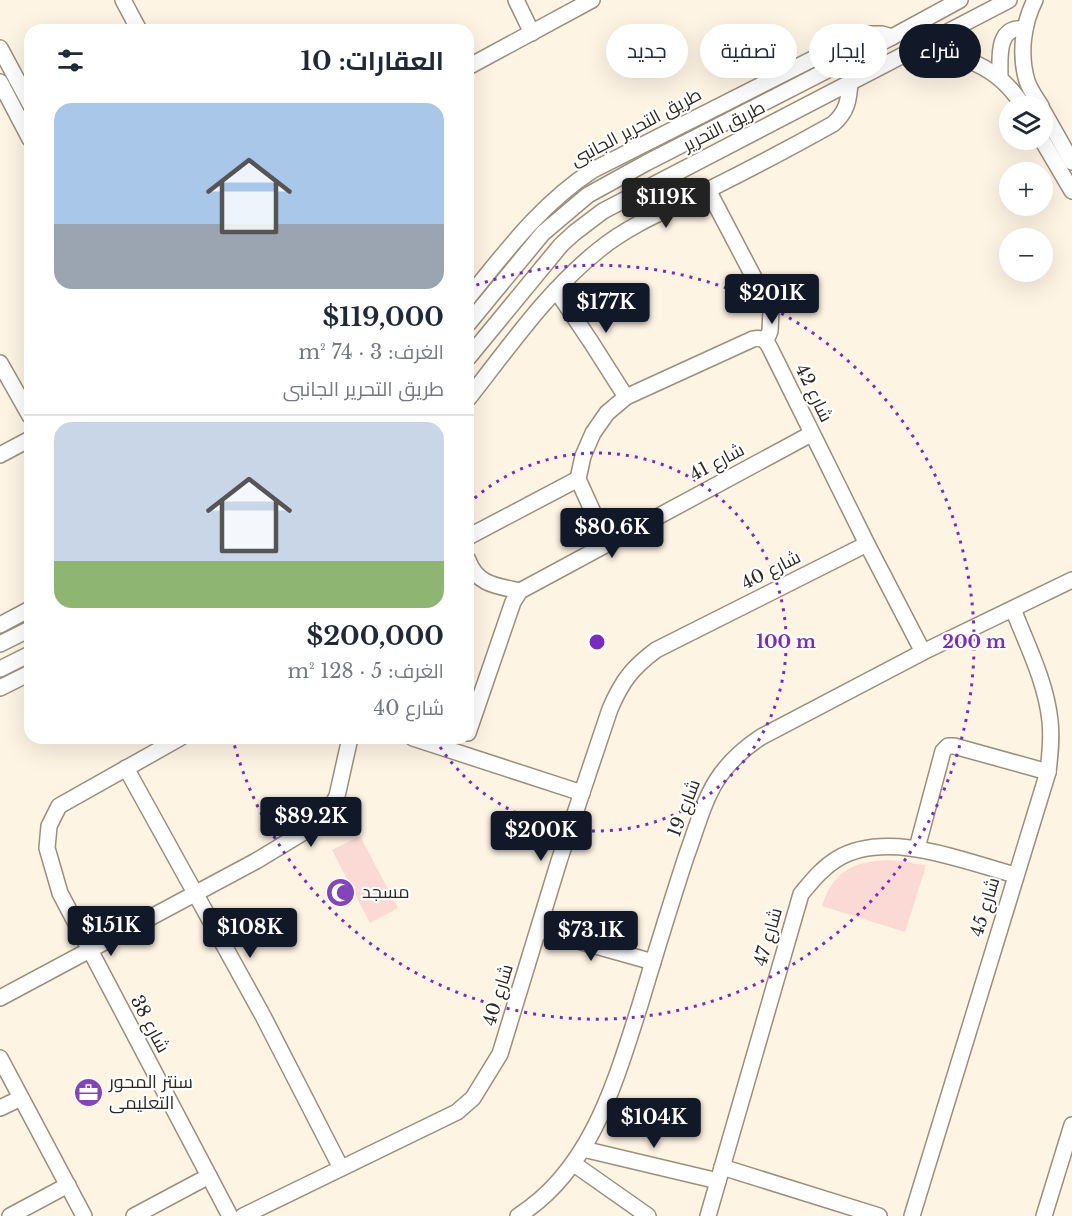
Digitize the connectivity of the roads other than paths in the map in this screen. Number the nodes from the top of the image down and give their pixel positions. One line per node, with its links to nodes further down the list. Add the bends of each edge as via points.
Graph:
1 (123, 0): 8 (street)
2 (516, 0): 11 (street)
3 (592, 0): 11 (street)
4 (960, 0): 7 (street, طريق التحرير)
5 (1009, 0): 9 (street, طريق التحرير)
6 (1035, 0): 10 (street)
7 (936, 7): 12 (street, طريق التحرير)
8 (136, 24)
9 (962, 24)
10 (1025, 29): 18 (street, via 1015,29 1003,39); 23 (street, via 1023,56 1028,83)
11 (532, 33): 15 (street)
12 (892, 37): 24 (street, طريق التحرير); 29 (street, طريق التحرير الجانبى, via 862,34)
13 (0, 48): 16 (street)
14 (899, 57): 20 (street, طريق التحرير)
15 (474, 64)
16 (4, 67): 21 (street)
17 (981, 67): 18 (street)
18 (1000, 78): 22 (street)
19 (0, 82): 25 (street)
20 (850, 82): 27 (street, طريق التحرير); 34 (street, via 847,105 833,124)
21 (24, 95)
22 (1017, 96)
23 (1035, 96)
24 (741, 114): 27 (street, via 736,125 741,133); 28 (street, طريق التحرير)
25 (24, 128)
26 (1053, 128): 32 (street)
27 (749, 135): 31 (street, طريق التحرير)
28 (696, 137): 31 (street, via 706,142); 33 (street, طريق التحرير)
29 (651, 140): 33 (street); 37 (street, طريق التحرير الجانبى, via 569,185)
30 (1048, 150): 35 (street)
31 (709, 155): 40 (street, طريق التحرير, via 603,211 574,233)
32 (1072, 162)
33 (646, 163): 38 (street, طريق التحرير, via 588,195 557,220)
34 (708, 190): 36 (street, via 621,234 585,261); 39 (street, via 771,310)
35 (1072, 191)
36 (556, 290): 42 (street); 43 (street)
37 (474, 291)
38 (474, 317)
39 (766, 341): 43 (street, via 753,339); 45 (street, شارع 42)
40 (474, 351)
41 (0, 363): 44 (street)
42 (474, 392)
43 (626, 397): 48 (street, via 607,413 593,433)
44 (24, 405)
45 (811, 434): 50 (street, شارع 41); 51 (street, شارع 42)
46 (24, 442): 47 (street)
47 (0, 455)
48 (578, 479): 49 (street); 50 (street)
49 (474, 534)
50 (608, 543): 54 (street, شارع 41)
51 (867, 544): 60 (street, شارع 42); 73 (street, شارع 40, via 656,650 636,665 609,709)
52 (474, 570): 54 (street, via 485,583)
53 (1072, 580): 55 (street, شارع 19)
54 (520, 591): 65 (street)
55 (1013, 609): 60 (street, شارع 19); 72 (street, شارع 45, via 1046,696 1050,729)
56 (24, 612): 57 (street)
57 (0, 625)
58 (24, 631): 59 (street)
59 (0, 644)
60 (923, 652): 79 (street, شارع 19, via 761,737 722,770 709,791)
61 (24, 657): 62 (street)
62 (0, 669)
63 (24, 676): 64 (street)
64 (0, 688)
65 (474, 716)
66 (169, 744): 71 (street, شارع 38)
67 (349, 744): 76 (street, via 337,796 317,824)
68 (432, 744): 70 (street)
69 (464, 744): 70 (street)
70 (461, 753): 73 (street)
71 (126, 768): 76 (street); 78 (street, شارع 38, via 59,806 49,826 47,848 60,893)
72 (1048, 772): 74 (street, via 948,746 943,751); 75 (street, شارع 45)
73 (582, 793): 77 (street, شارع 40)
74 (917, 848): 75 (street, شارع 47); 88 (street, شارع 47, via 862,849 838,858 817,874 801,894)
75 (1015, 874): 100 (street, شارع 45)
76 (195, 894): 78 (street); 87 (street)
77 (539, 930): 79 (street); 87 (street, شارع 40, via 500,1054 473,1098 457,1112)
78 (89, 950): 80 (street); 89 (street, شارع 38)
79 (653, 962): 85 (street, شارع 19, via 615,1085)
80 (0, 998)
81 (0, 1058): 82 (street)
82 (21, 1098): 83 (street); 90 (street)
83 (0, 1108)
84 (1072, 1125): 101 (street)
85 (583, 1149): 86 (street, شارع 19); 88 (street)
86 (574, 1164): 96 (street, شارع 19, via 554,1188); 97 (street)
87 (341, 1168): 95 (street, شارع 40)
88 (720, 1174): 98 (street, شارع 47); 99 (street)
89 (209, 1176): 93 (street); 94 (street, شارع 38)
90 (68, 1185): 91 (street); 92 (street)
91 (10, 1216)
92 (84, 1216)
93 (134, 1216)
94 (230, 1216)
95 (243, 1216)
96 (518, 1216)
97 (648, 1216)
98 (708, 1216)
99 (879, 1216)
100 (912, 1216)
101 (1044, 1216)

